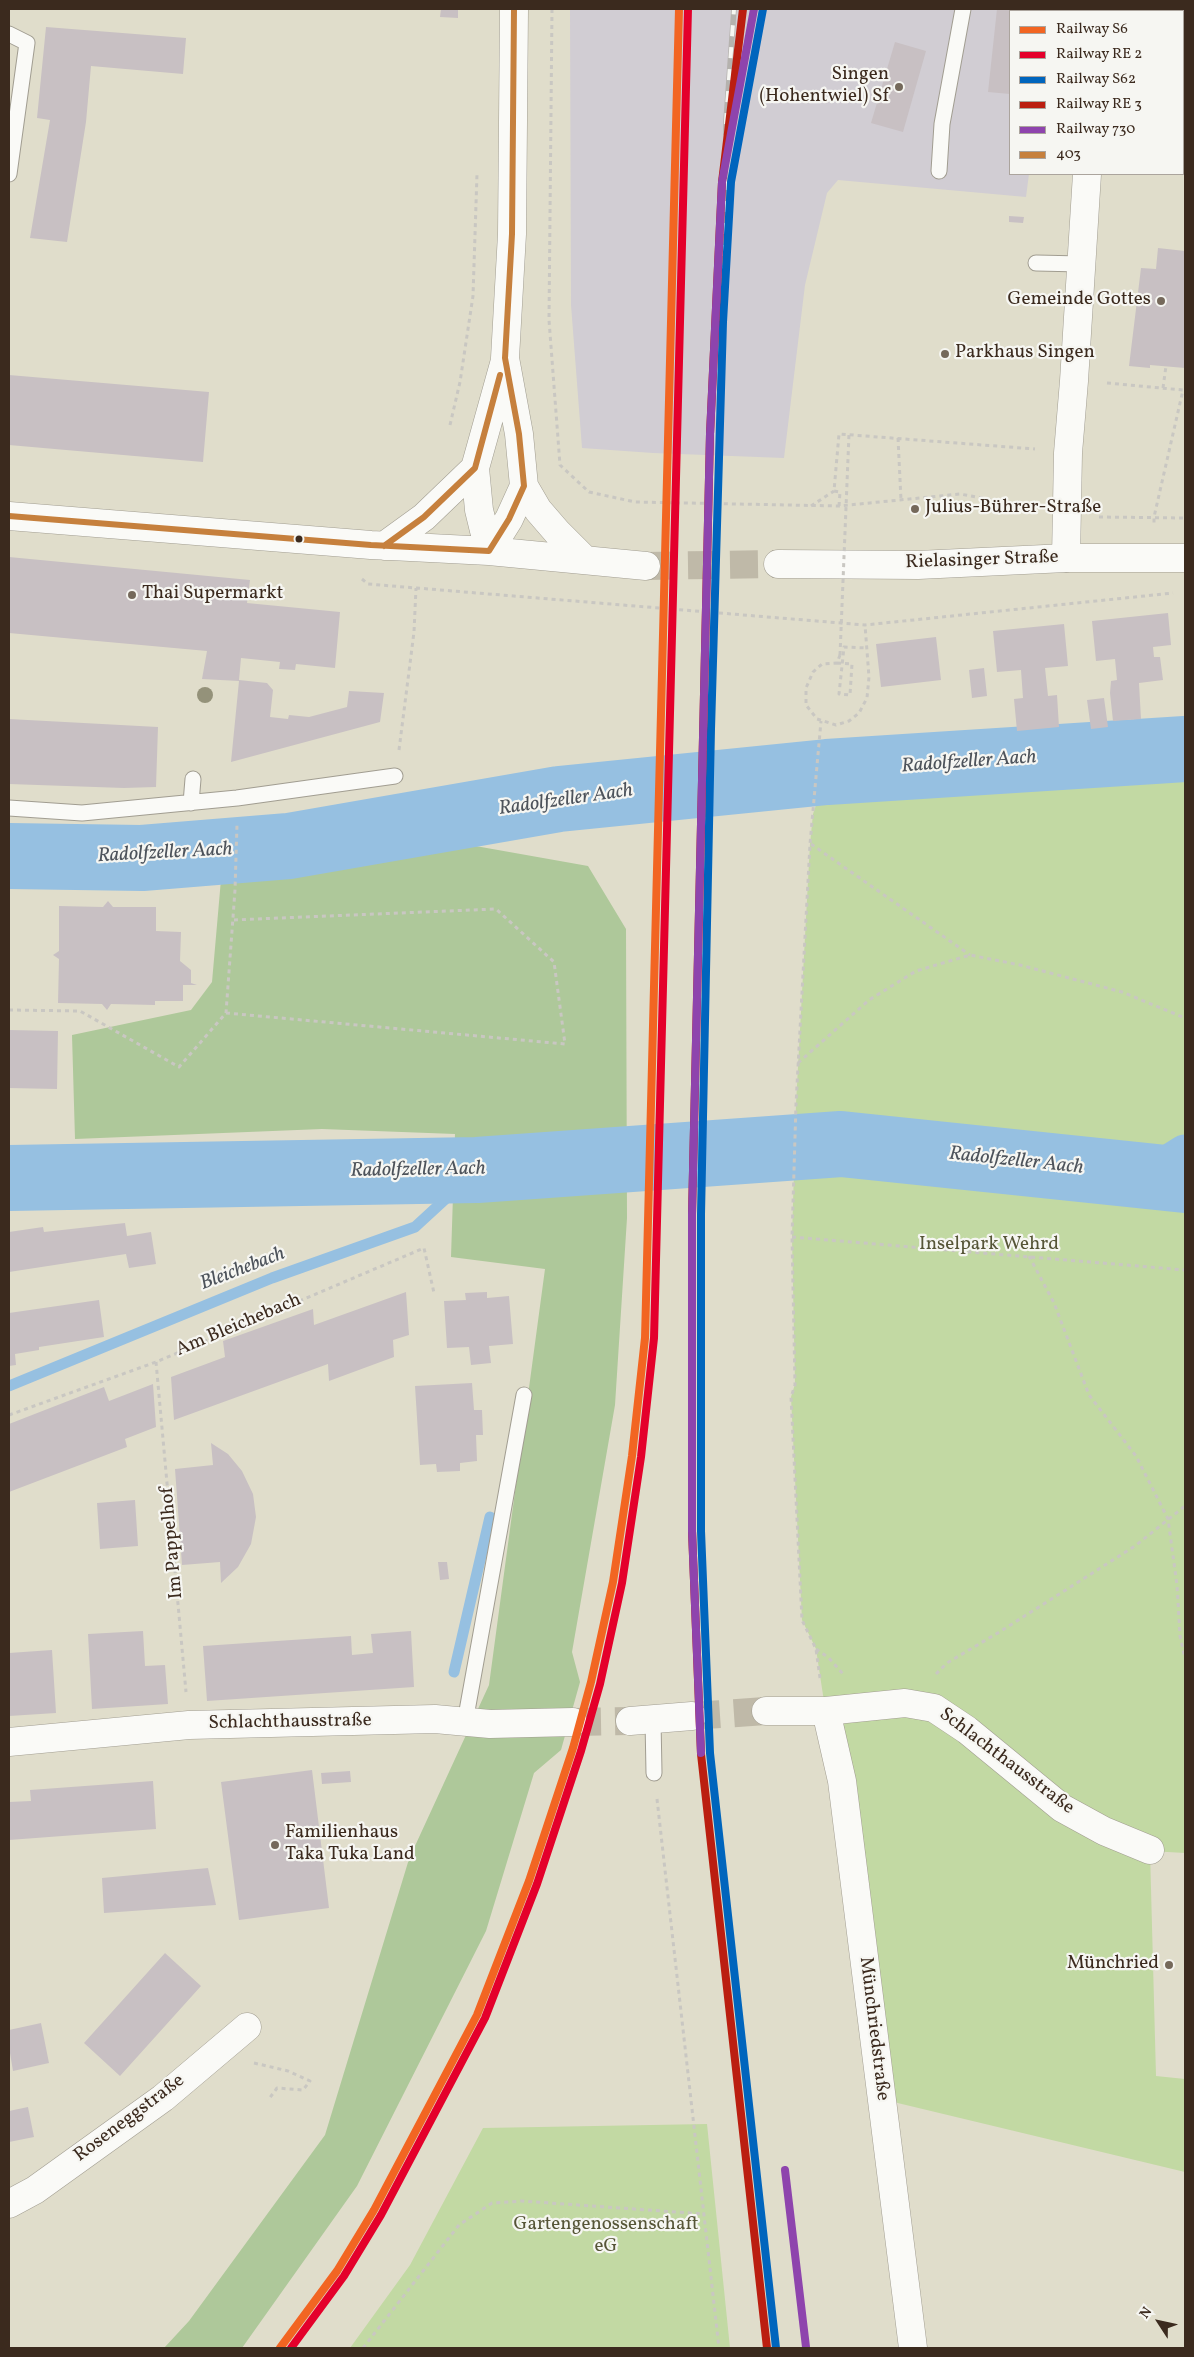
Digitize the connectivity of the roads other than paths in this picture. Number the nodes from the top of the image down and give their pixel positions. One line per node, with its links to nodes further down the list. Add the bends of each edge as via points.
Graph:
1 (514, 9): 9 (street, via 512,234)
2 (963, 9): 4 (lane, via 942,124)
3 (9, 34): 5 (lane, via 27,43)
4 (939, 171)
5 (9, 174)
6 (1087, 175): 8 (street)
7 (1036, 263): 8 (lane)
8 (1081, 264): 15 (street, via 1068,453)
9 (505, 358): 10 (street); 11 (street)
10 (475, 468): 13 (street, via 424,517); 14 (street, via 479,510)
11 (524, 486): 14 (street); 17 (street, via 538,510)
12 (9, 516): 13 (street)
13 (384, 546): 14 (street)
14 (489, 551): 17 (street)
15 (1066, 558): 16 (street, Rielasinger Straße); 18 (street, Rielasinger Straße, via 918,565)
16 (1185, 558)
17 (584, 560): 19 (street)
18 (778, 564)
19 (646, 566)
20 (395, 776): 22 (lane)
21 (193, 779): 22 (lane)
22 (191, 803): 23 (lane, via 82,813)
23 (9, 808)
24 (524, 1395): 29 (lane)
25 (766, 1711): 26 (street, Schlachthausstraße)
26 (826, 1712): 33 (street, Schlachthausstraße, via 905,1703 934,1708 967,1730 1062,1808 1104,1831); 36 (street, Münchriedstraße, via 842,1781)
27 (692, 1716): 28 (street)
28 (641, 1721): 32 (lane)
29 (465, 1722): 30 (street, Schlachthausstraße); 31 (street, Schlachthausstraße, via 435,1719 189,1725)
30 (573, 1722)
31 (9, 1742)
32 (654, 1773)
33 (1150, 1850)
34 (247, 2027): 35 (street, Roseneggstraße, via 163,2098 35,2190)
35 (9, 2204)
36 (913, 2348)

